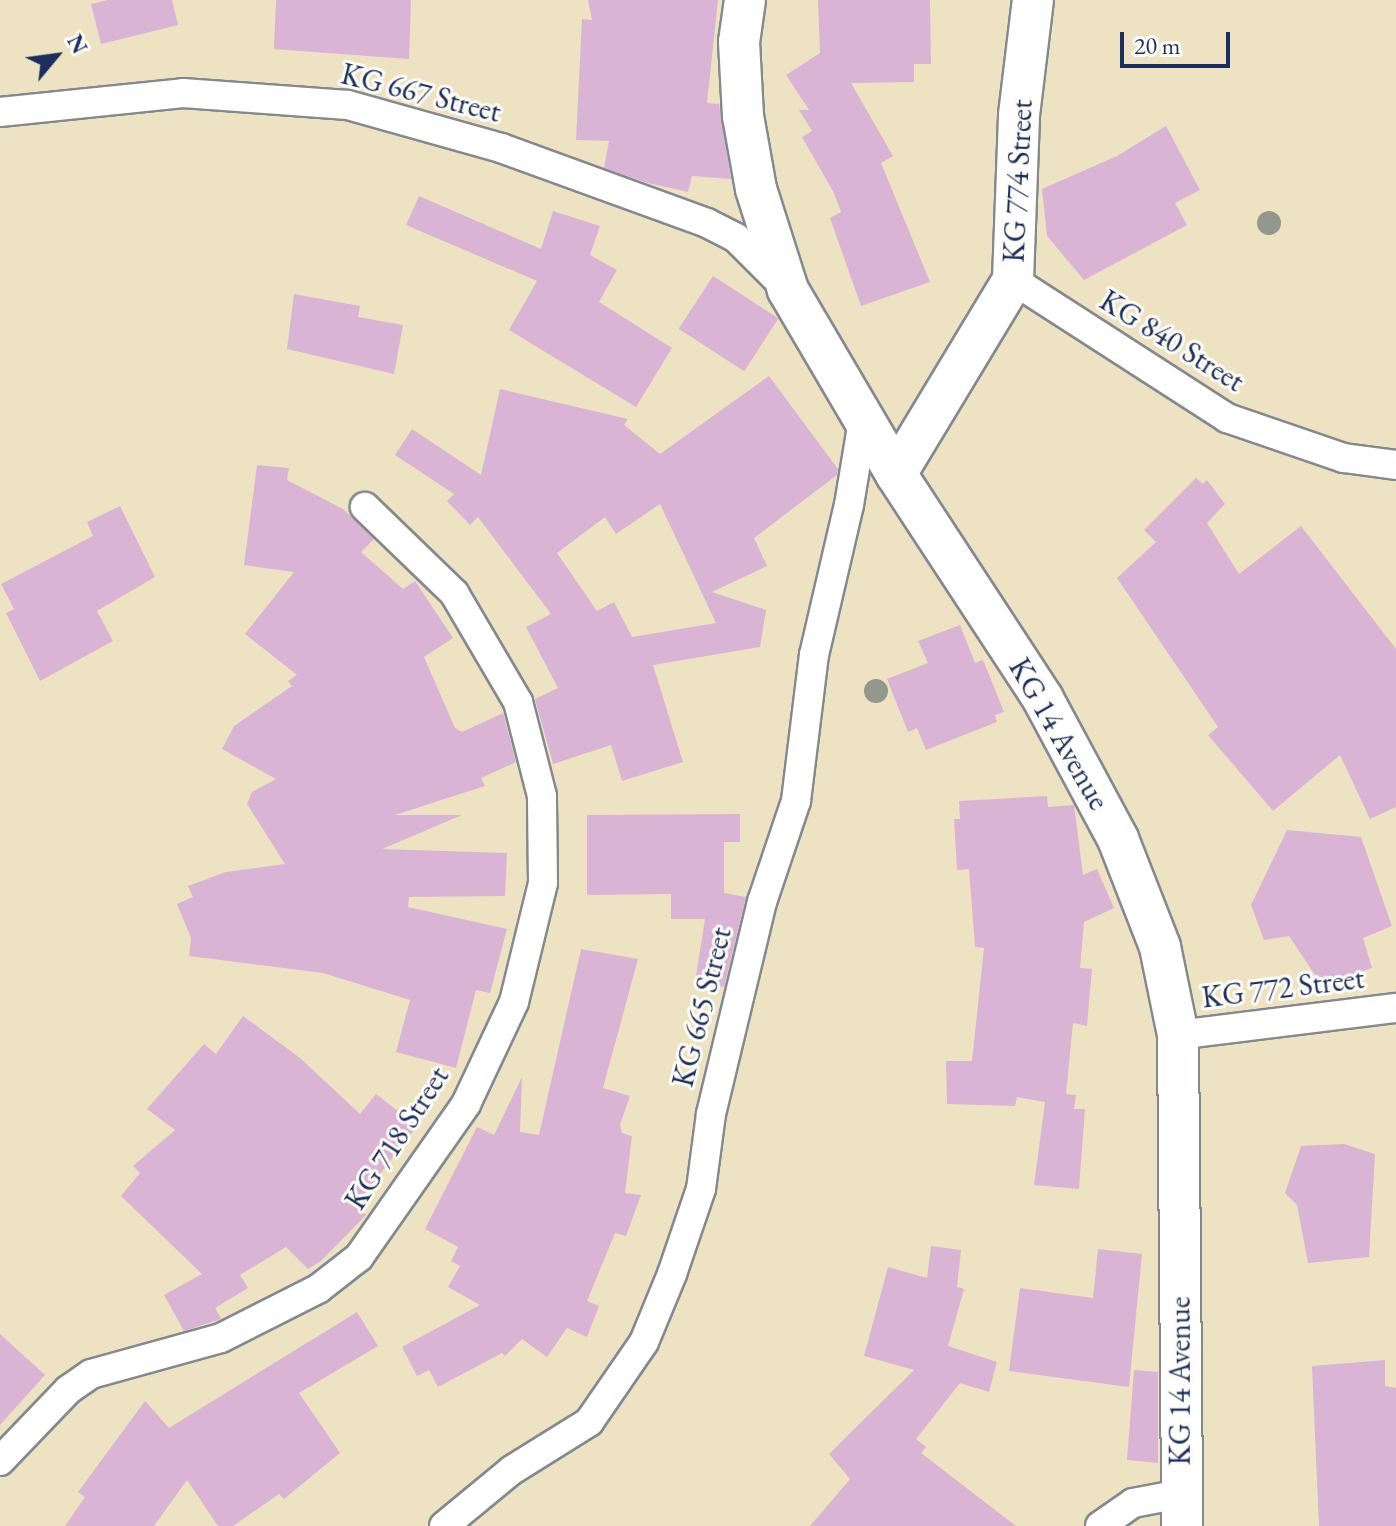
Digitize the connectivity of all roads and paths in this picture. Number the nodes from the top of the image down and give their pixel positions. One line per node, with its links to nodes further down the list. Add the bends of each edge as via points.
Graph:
1 (745, 0): 5 (main road, KG 14 Avenue, via 739,42 743,116 756,189)
2 (1033, 0): 4 (main road, KG 774 Street, via 1019,115)
3 (0, 112): 5 (street, KG 667 Street, via 183,93 348,105 501,148 707,223 736,238)
4 (1013, 280): 7 (street, KG 840 Street, via 1227,418 1344,458); 8 (main road, KG 774 Street)
5 (788, 290): 6 (main road, KG 14 Avenue)
6 (864, 414): 8 (main road, KG 14 Avenue); 14 (street, KG 665 Street, via 814,655 796,801 762,902 711,1114 701,1189 672,1274 644,1342 589,1422 512,1470)
7 (1396, 465)
8 (896, 474): 11 (main road, KG 14 Avenue, via 1043,699 1118,839 1160,947)
9 (365, 507): 12 (street, KG 718 Street, via 454,593 518,702 542,796 543,883 514,1002 466,1104 359,1257 318,1289 221,1338 91,1374 68,1390)
10 (1396, 1008): 11 (street, KG 772 Street)
11 (1178, 1035): 13 (main road, KG 14 Avenue)
12 (0, 1461)
13 (1181, 1510): 15 (street, via 1133,1503)
14 (444, 1526)
15 (1100, 1526)

